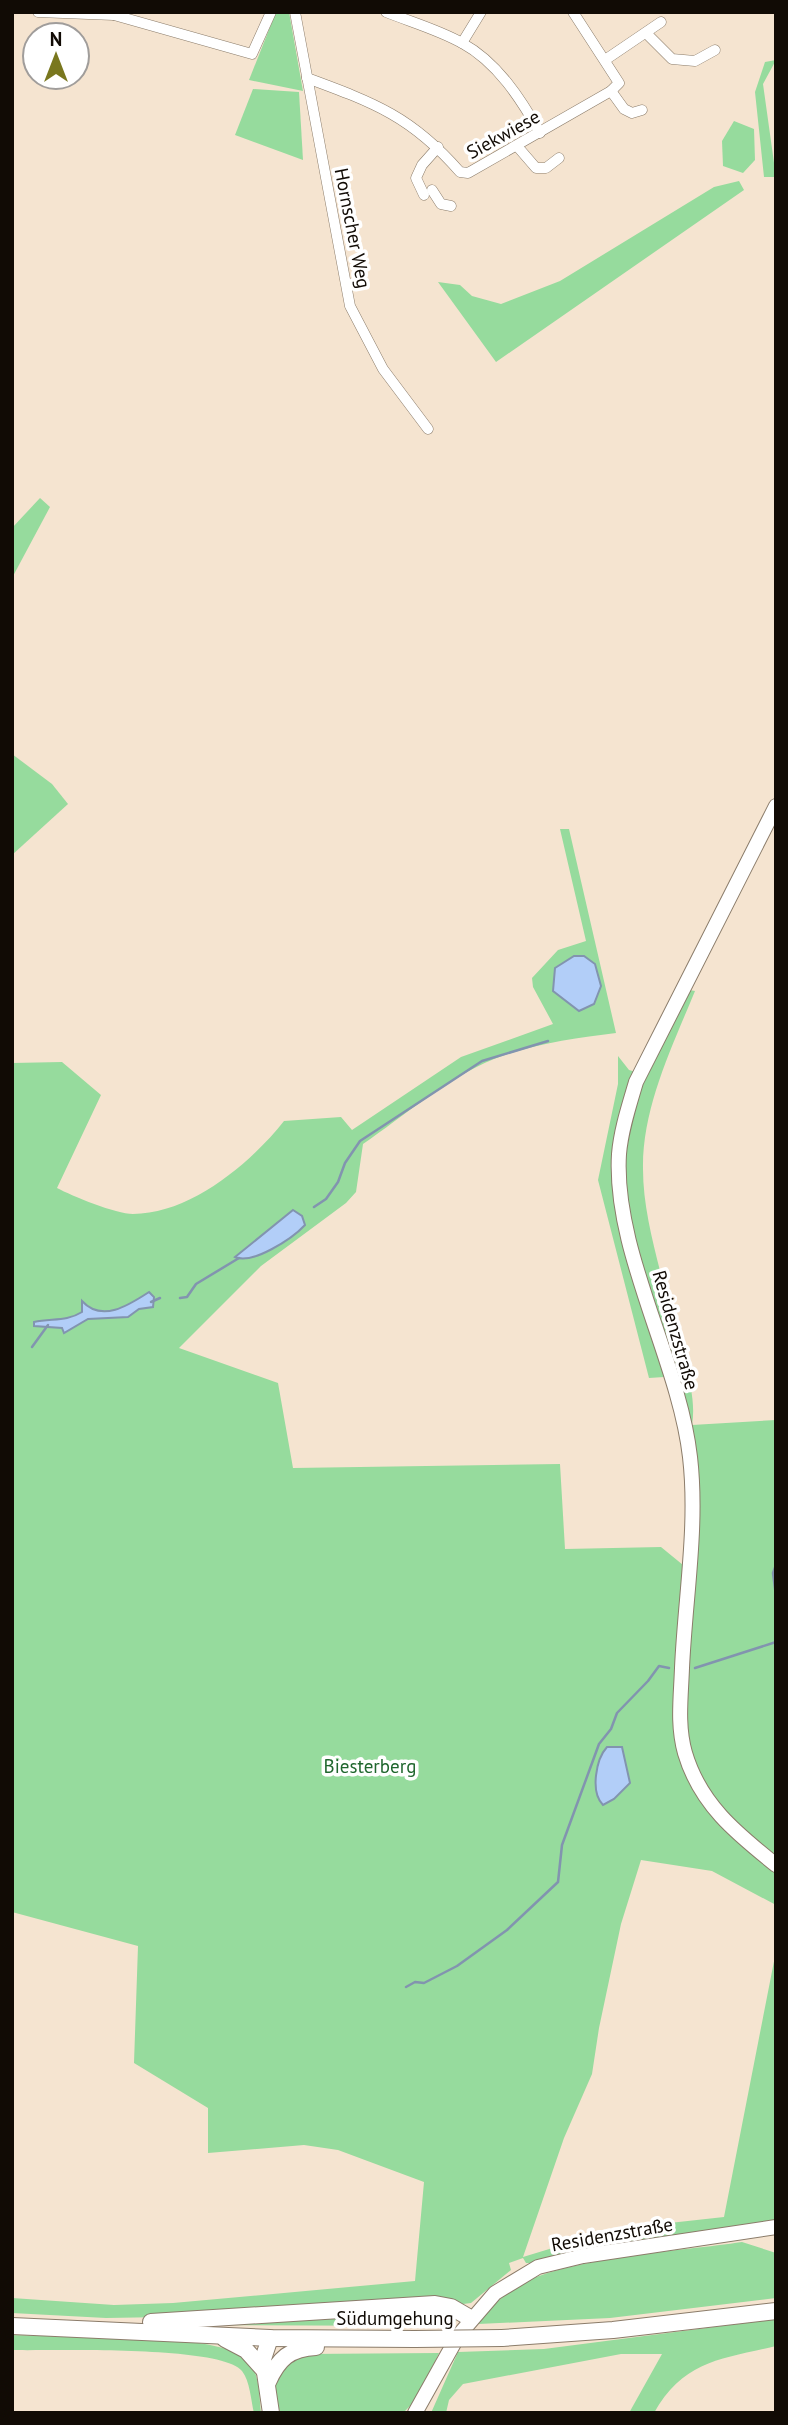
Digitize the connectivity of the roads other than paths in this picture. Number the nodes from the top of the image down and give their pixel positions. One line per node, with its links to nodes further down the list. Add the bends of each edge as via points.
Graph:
1 (38, 12): 7 (street)
2 (271, 12): 7 (street, via 252,54)
3 (295, 12): 13 (street, Hornscher Weg)
4 (386, 12): 10 (street)
5 (481, 12): 10 (street)
6 (573, 12): 12 (street)
7 (113, 14)
8 (661, 22): 9 (street)
9 (646, 33): 11 (street, via 672,59 695,61); 12 (street)
10 (462, 43): 16 (street, via 506,81)
11 (715, 50)
12 (605, 60): 14 (street)
13 (307, 78): 18 (street, Siekwiese, via 396,114); 21 (street, Hornscher Weg, via 350,306 383,369)
14 (615, 87): 15 (street, via 624,109 632,113); 16 (street, Siekwiese)
15 (642, 110)
16 (540, 133): 17 (street, Siekwiese)
17 (517, 146): 18 (street, Siekwiese, via 468,173 460,172); 19 (street, via 536,168 546,168)
18 (438, 147): 20 (street, via 416,177 441,204)
19 (559, 158)
20 (451, 206)
21 (428, 429)
22 (776, 806): 23 (main road, Residenzstraße, via 636,1082 623,1128 619,1180 628,1231 690,1458 679,1709 684,1749 692,1774 714,1811)
23 (776, 1866)
24 (776, 2227): 26 (main road, Residenzstraße, via 555,2262 523,2274)
25 (776, 2311): 31 (main road, Südumgehung, bridge, via 502,2338)
26 (470, 2318): 28 (main road, via 451,2307 428,2304); 33 (main road, Residenzstraße)
27 (12, 2326): 28 (main road, Südumgehung)
28 (79, 2329): 29 (main road, Südumgehung)
29 (206, 2334): 30 (main road, Südumgehung); 32 (main road, via 246,2350)
30 (270, 2338): 31 (main road, Südumgehung); 32 (main road, via 264,2350)
31 (363, 2339): 32 (main road, via 289,2352)
32 (266, 2376): 34 (main road)
33 (430, 2390): 35 (main road, Residenzstraße); 36 (main road, Residenzstraße)
34 (271, 2413)
35 (415, 2413)
36 (426, 2413)

